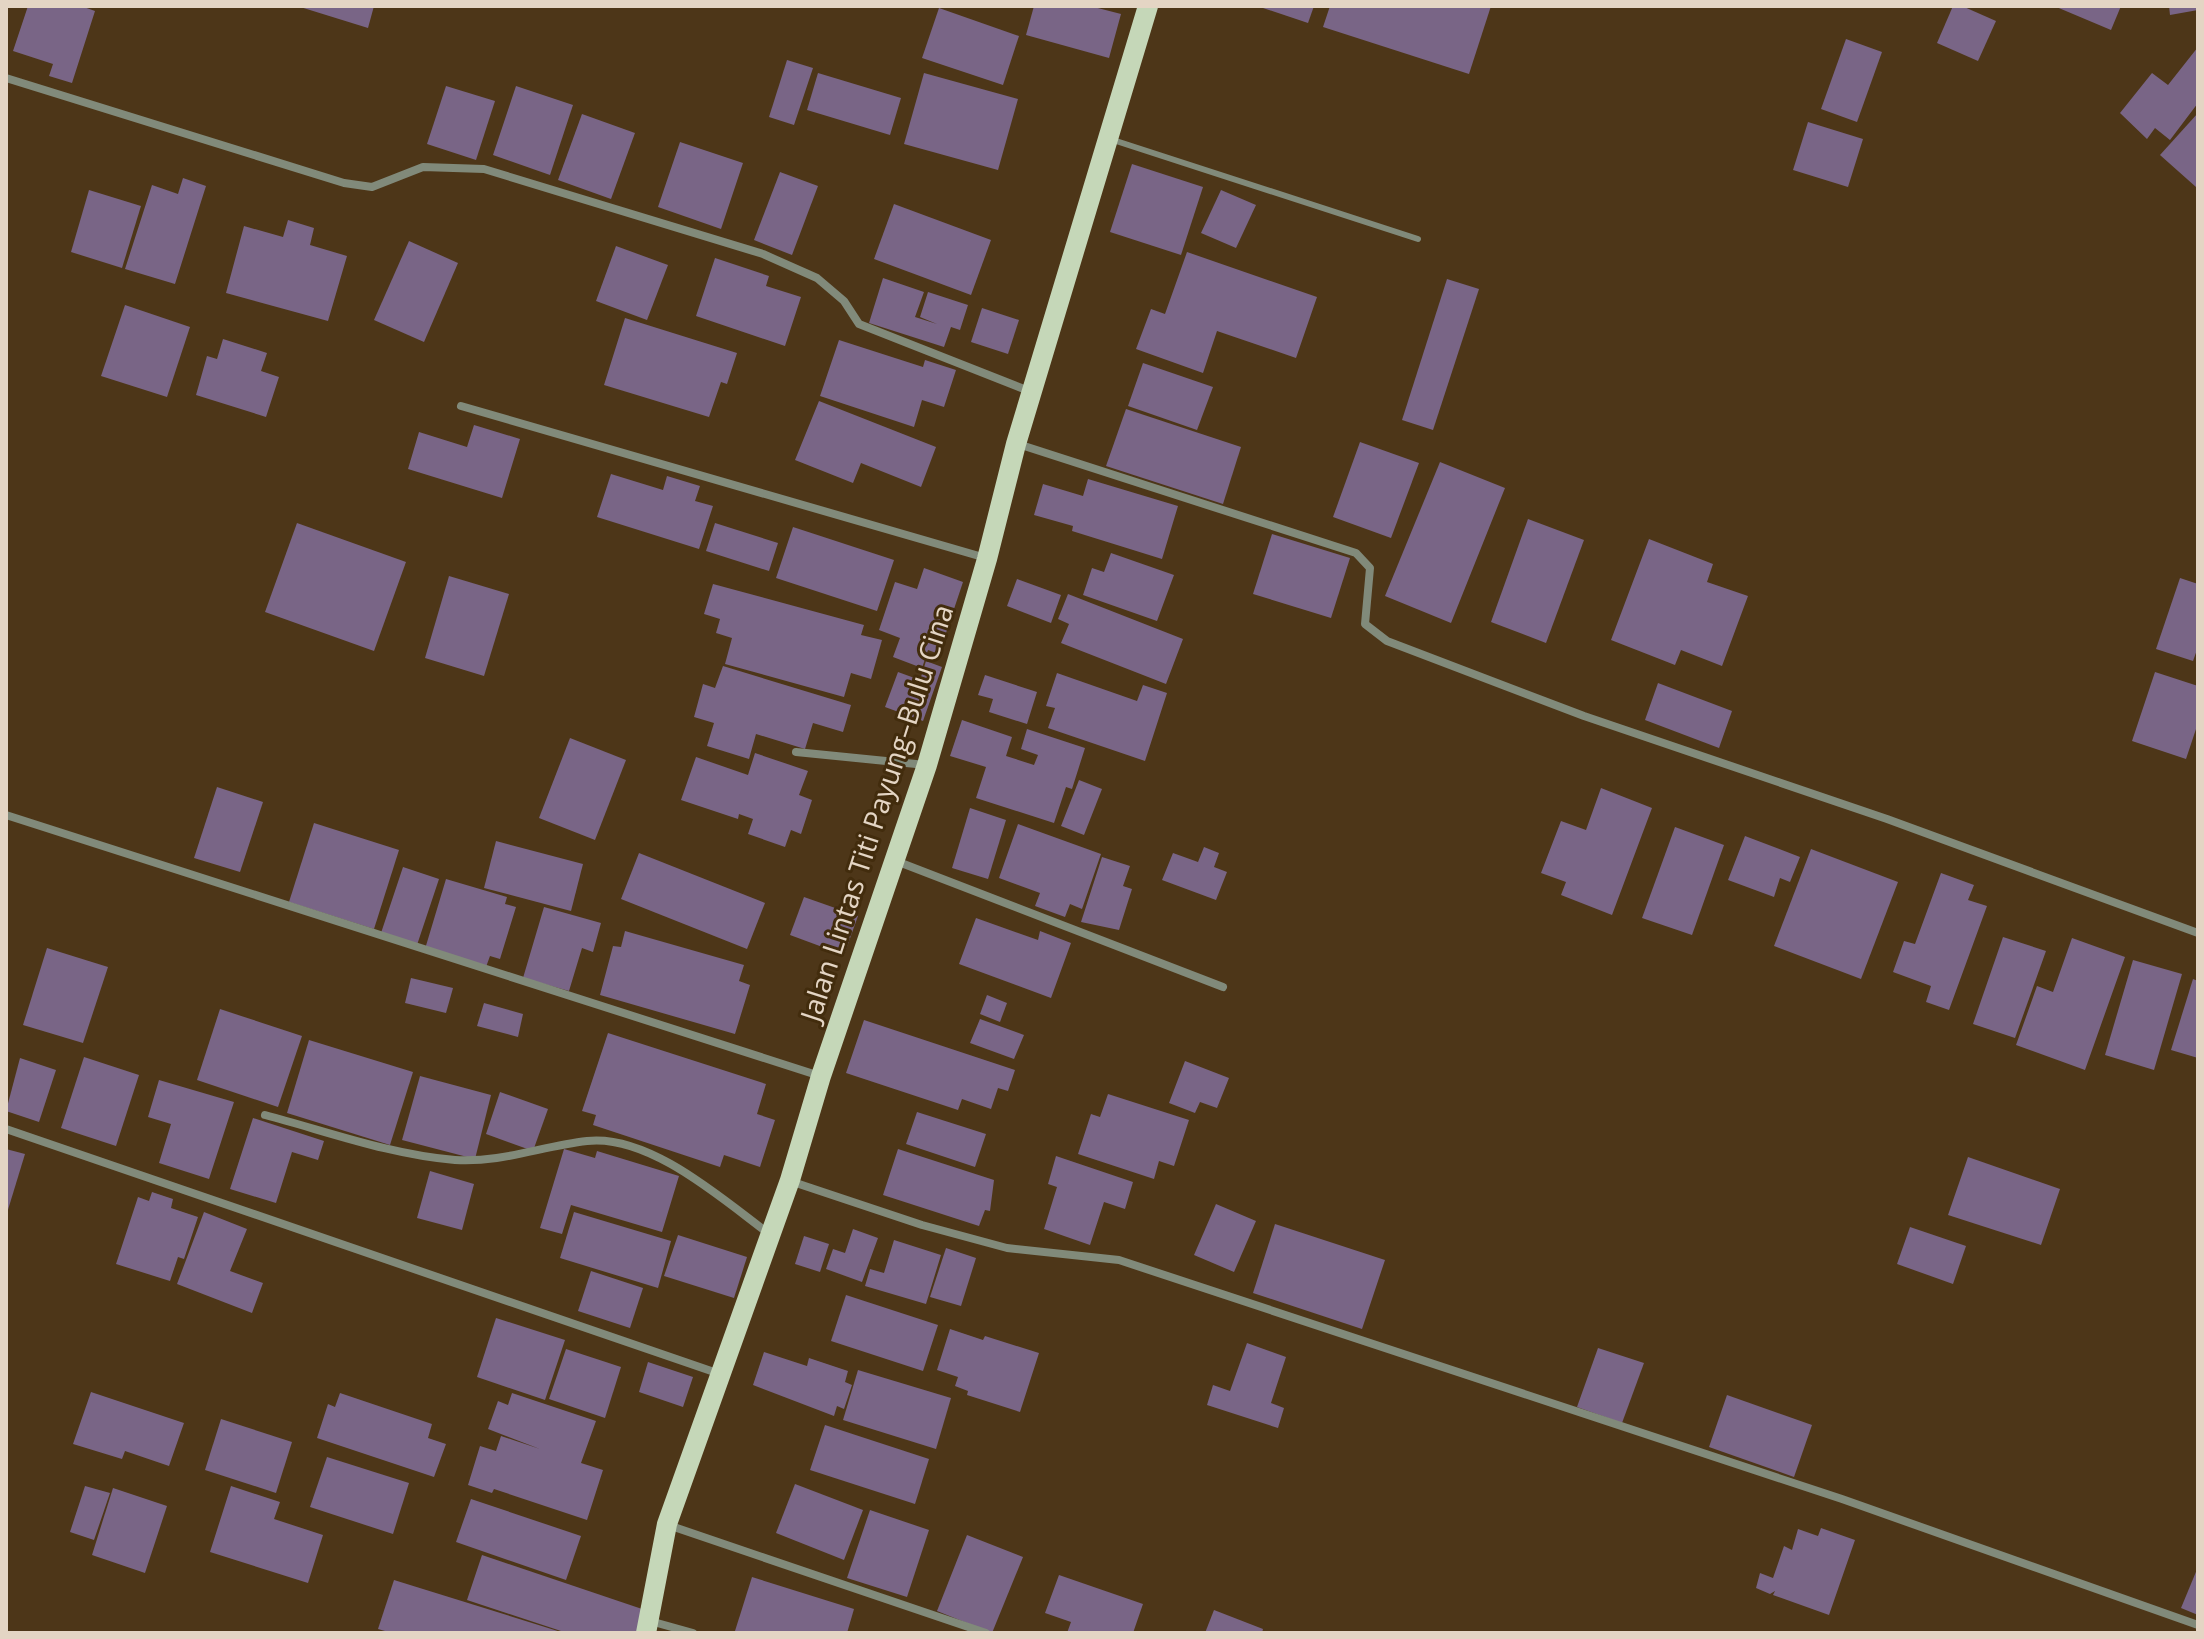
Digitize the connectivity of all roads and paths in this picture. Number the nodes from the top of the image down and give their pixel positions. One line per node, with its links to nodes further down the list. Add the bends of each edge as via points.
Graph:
1 (1148, 6): 3 (main road, Jalan Lintas Titi Payung–Bulu Cina)
2 (6, 78): 5 (street, via 344,183 372,187 423,167 484,169 763,254 817,278 844,301 859,324)
3 (1106, 137): 4 (lane); 5 (main road, Jalan Lintas Titi Payung–Bulu Cina)
4 (1418, 239)
5 (1032, 392): 7 (main road, Jalan Lintas Titi Payung–Bulu Cina)
6 (461, 406): 8 (street)
7 (1016, 444): 8 (main road, Jalan Lintas Titi Payung–Bulu Cina); 13 (street, via 1356,553 1370,568 1365,624 1387,641)
8 (987, 559): 10 (main road, Jalan Lintas Titi Payung–Bulu Cina)
9 (796, 752): 10 (street)
10 (927, 765): 12 (main road, Jalan Lintas Titi Payung–Bulu Cina)
11 (6, 815): 15 (street)
12 (896, 861): 14 (street); 15 (main road, Jalan Lintas Titi Payung–Bulu Cina)
13 (2198, 933)
14 (1223, 987)
15 (821, 1076): 18 (main road, Jalan Lintas Titi Payung–Bulu Cina)
16 (265, 1115): 19 (street, via 455,1160 509,1157 589,1140 619,1146 668,1159)
17 (6, 1129): 20 (street)
18 (790, 1180): 19 (main road, Jalan Lintas Titi Payung–Bulu Cina); 22 (street, via 1007,1248 1119,1260 1842,1499)
19 (768, 1233): 20 (main road, Jalan Lintas Titi Payung–Bulu Cina)
20 (721, 1375): 21 (main road, Jalan Lintas Titi Payung–Bulu Cina)
21 (667, 1524): 23 (main road, Jalan Lintas Titi Payung–Bulu Cina); 25 (street)
22 (2198, 1625)
23 (648, 1627): 24 (street)
24 (693, 1633)
25 (986, 1633)

